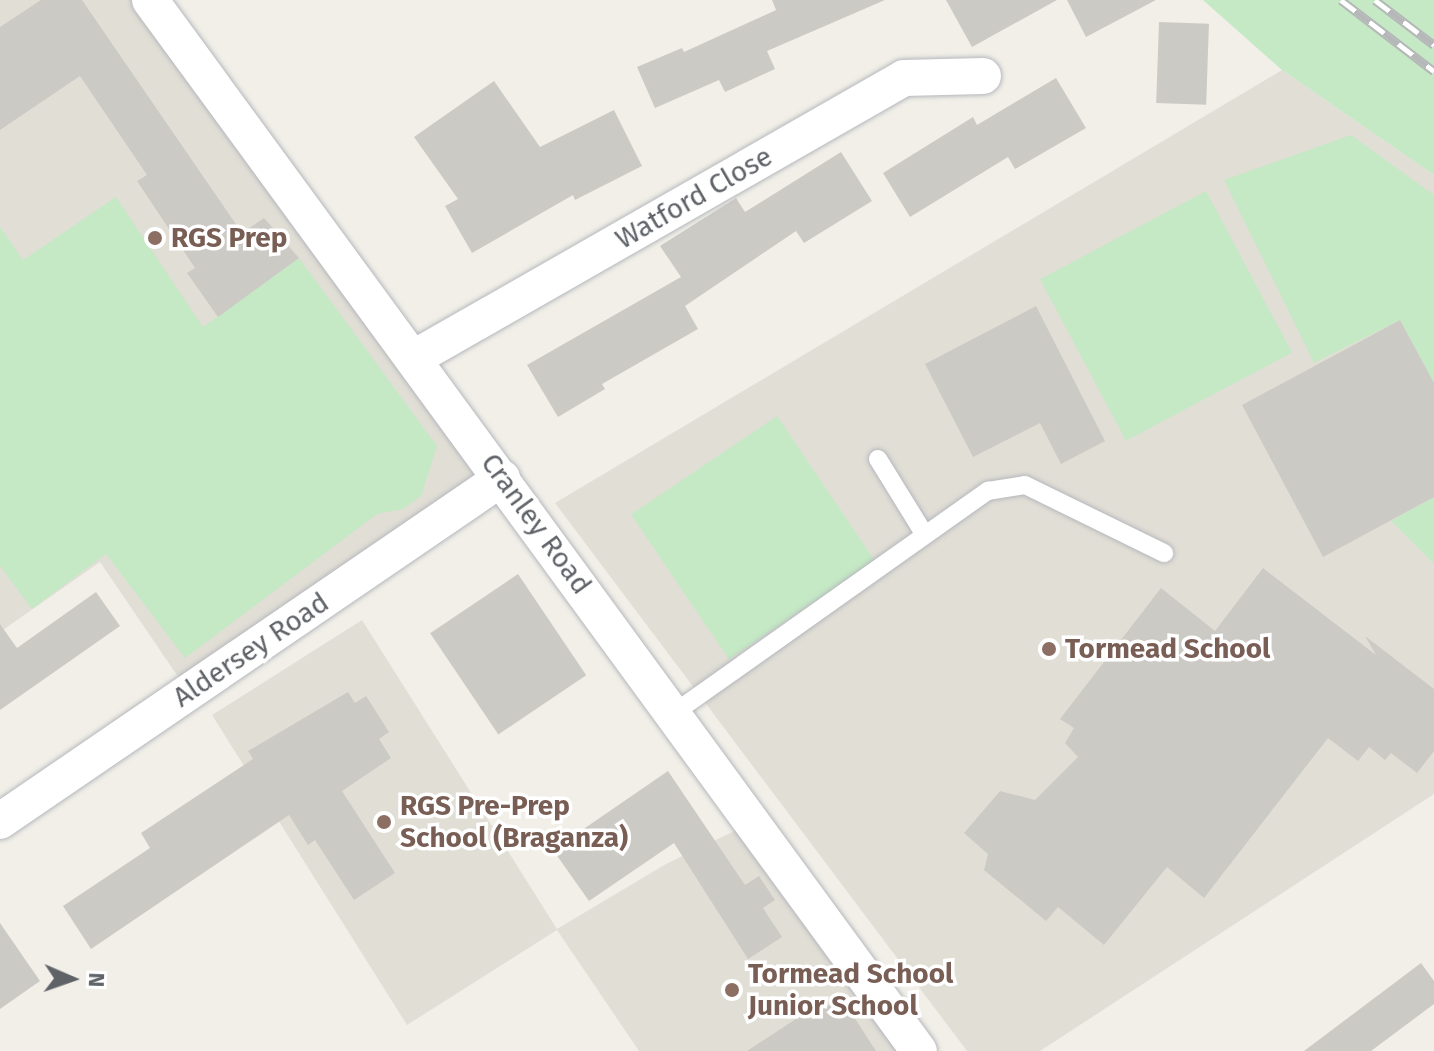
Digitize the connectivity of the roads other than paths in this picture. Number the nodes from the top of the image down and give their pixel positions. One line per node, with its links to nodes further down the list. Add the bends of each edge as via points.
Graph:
1 (150, 0): 3 (street, Cranley Road)
2 (983, 76): 3 (street, Watford Close, via 904,78)
3 (414, 358): 5 (street, Cranley Road)
4 (878, 459): 6 (lane)
5 (502, 478): 8 (street, Cranley Road); 9 (street, Aldersey Road)
6 (925, 535): 7 (lane, via 988,491 1025,485); 8 (lane)
7 (1164, 553)
8 (674, 713): 10 (street, Cranley Road)
9 (0, 821)
10 (919, 1051)

